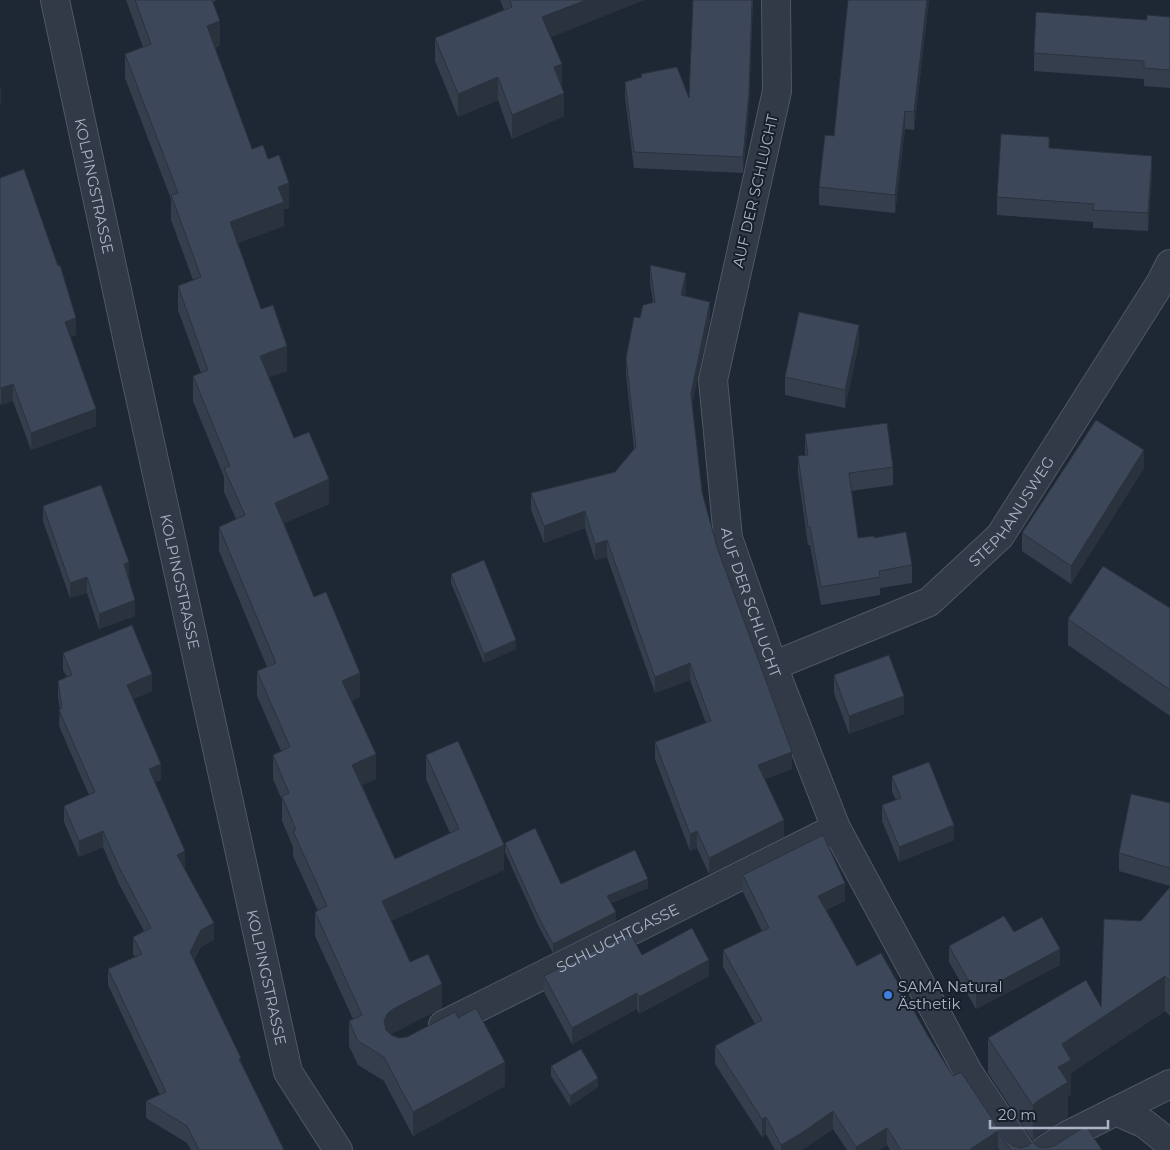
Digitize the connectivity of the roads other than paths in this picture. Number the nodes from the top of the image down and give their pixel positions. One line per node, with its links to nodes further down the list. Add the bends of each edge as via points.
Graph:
1 (55, 0): 10 (street, KOLPINGSTRASSE, via 288,1072)
2 (776, 0): 4 (street, AUF DER SCHLUCHT, via 777,91 713,380 728,538)
3 (1170, 264): 4 (street, STEPHANUSWEG, via 1000,536 929,602)
4 (773, 666): 5 (street, AUF DER SCHLUCHT)
5 (836, 828): 6 (street, SCHLUCHTGASSE); 11 (street, AUF DER SCHLUCHT, via 968,1072)
6 (417, 1038)
7 (1170, 1084): 8 (street)
8 (1116, 1111): 9 (street, via 1145,1124); 12 (street)
9 (1170, 1144)
10 (338, 1150)
11 (1020, 1150)
12 (1045, 1150)

